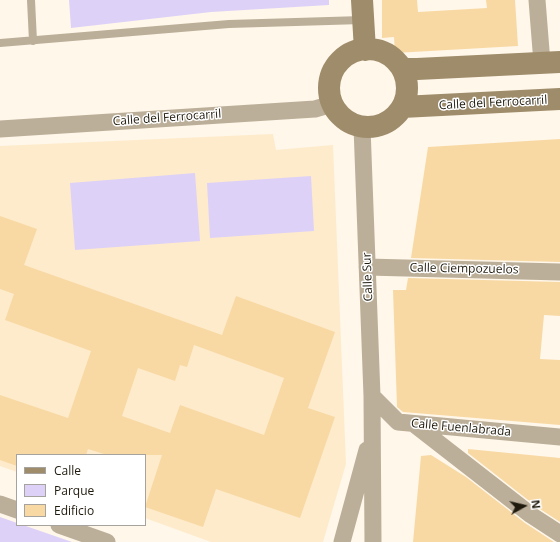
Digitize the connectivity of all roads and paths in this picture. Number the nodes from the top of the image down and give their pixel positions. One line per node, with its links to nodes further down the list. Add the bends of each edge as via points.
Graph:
1 (31, 0): 4 (lane)
2 (537, 0): 7 (street)
3 (362, 10): 4 (lane); 6 (street)
4 (33, 41): 5 (lane)
5 (0, 43)
6 (365, 50): 8 (street, via 374,49 382,52); 10 (street, via 345,57 336,66 330,78)
7 (551, 63): 8 (street)
8 (402, 68): 11 (street, via 406,81 406,95)
9 (560, 99): 11 (street, Calle del Ferrocarril)
10 (332, 104): 12 (street, via 339,115 349,123); 13 (street, Calle del Ferrocarril, via 314,109)
11 (402, 107): 12 (street, via 389,121)
12 (362, 127): 14 (street, Calle Sur)
13 (0, 129)
14 (367, 267): 15 (street, Calle Ciempozuelos); 16 (street, Calle Sur)
15 (560, 272)
16 (372, 396): 17 (street, Calle Fuenlabrada, via 398,422); 18 (street, Calle Sur)
17 (414, 424): 19 (street, Calle Fuenlabrada); 23 (street, via 531,515)
18 (372, 428): 25 (street, Calle Sur); 26 (street, Calle Sur)
19 (560, 436)
20 (0, 504): 21 (street)
21 (16, 510)
22 (62, 526): 24 (street)
23 (560, 534)
24 (107, 542)
25 (342, 542)
26 (373, 542)

